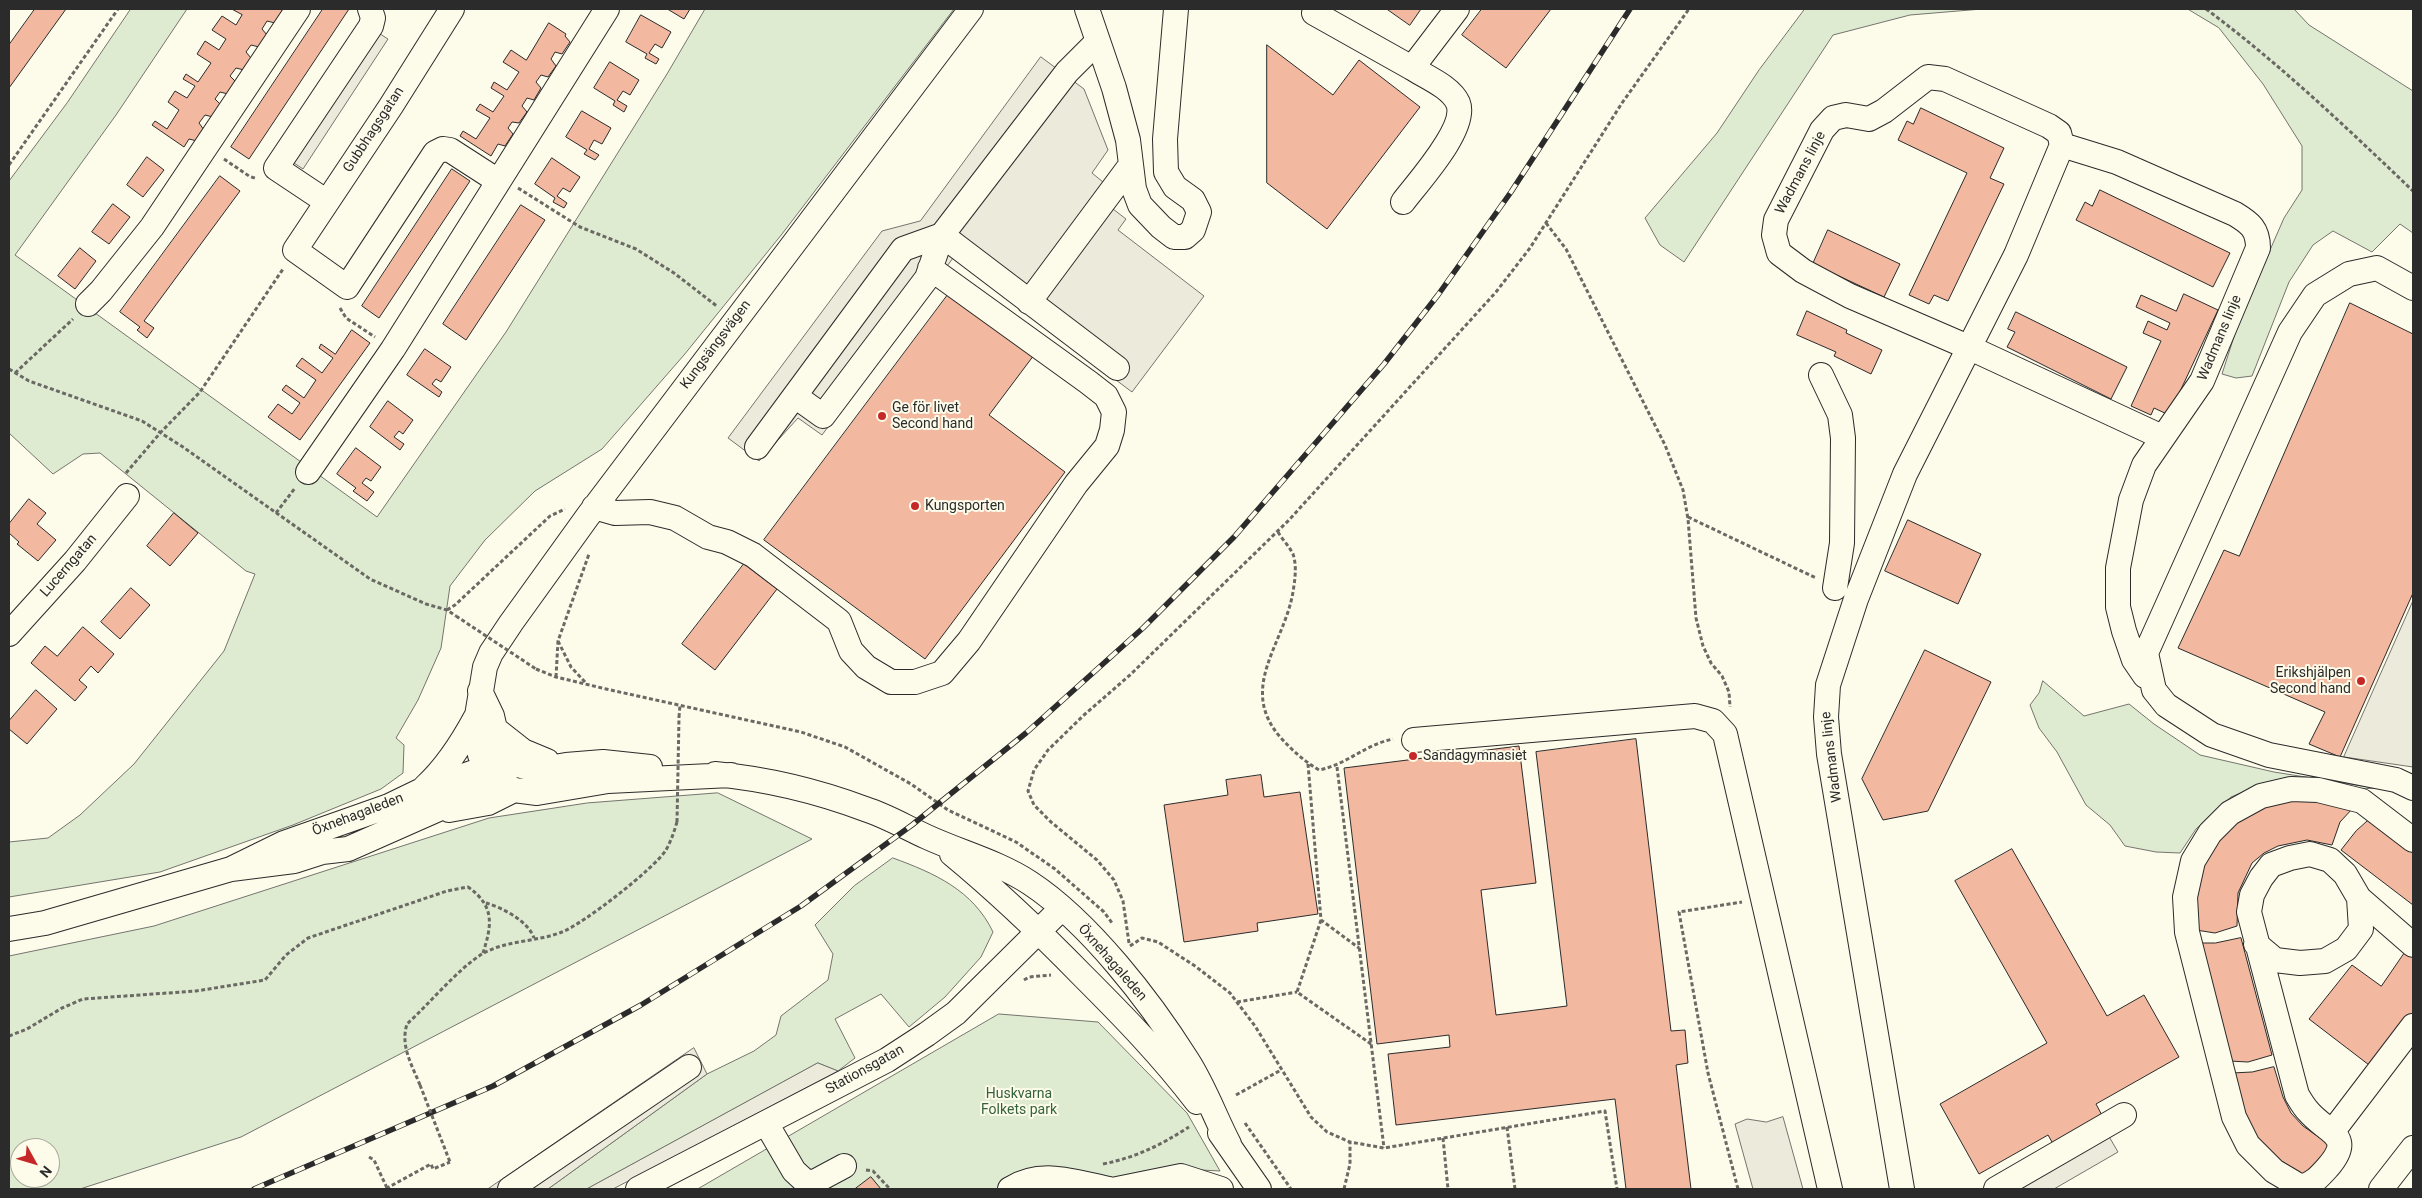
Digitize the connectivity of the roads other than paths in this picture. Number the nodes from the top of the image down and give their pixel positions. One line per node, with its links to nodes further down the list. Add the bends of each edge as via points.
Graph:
1 (298, 9): 21 (street, via 152,227)
2 (370, 9): 15 (street, via 373,18 370,26 276,168)
3 (452, 9): 15 (street, Gubbhagsgatan)
4 (606, 9): 14 (street)
5 (971, 9): 30 (street, Kungsängsvägen)
6 (1087, 9): 10 (street)
7 (1176, 9): 13 (street, via 1164,139 1166,172 1170,181 1193,200 1199,212 1193,230 1186,237 1174,237 1140,205)
8 (1457, 9): 11 (street)
9 (1314, 13): 11 (street)
10 (1098, 41): 13 (street, via 1128,140); 17 (street, via 1068,72)
11 (1412, 68): 16 (street, via 1448,92 1458,104 1459,121 1450,140)
12 (2062, 145): 22 (street, Wadmans linje, via 2016,255); 22 (street, Wadmans linje, via 2059,134 2049,126 1945,79 1928,77 1884,112 1868,119 1846,115 1833,118 1822,130 1776,220 1774,235 1780,253 1803,271 1850,296); 26 (street, Wadmans linje, via 2117,162 2235,214 2251,224 2258,236 2258,248 2202,381)
13 (1130, 166): 20 (street)
14 (500, 179): 15 (street, Gubbhagsgatan, via 450,150 435,153 347,287 295,250); 28 (street, via 393,349)
15 (327, 202)
16 (1403, 202)
17 (942, 235): 18 (street); 20 (street); 25 (street, via 903,249)
18 (930, 268): 25 (street, via 927,278 824,416); 30 (street, via 1106,396 1114,412 1107,446 1076,484 969,641 942,673 915,682 891,682 866,667 851,651 839,622 826,609 753,555 708,537 675,518 650,512)
19 (2413, 288): 33 (street, via 2377,268 2349,274 2315,295 2290,332 2146,654)
20 (1029, 302): 23 (street)
21 (88, 304)
22 (1968, 348): 26 (street, Wadmans linje); 31 (street, Wadmans linje, via 1905,474)
23 (1117, 368)
24 (1821, 374): 31 (street, via 1840,415 1843,438 1842,544 1828,584)
25 (794, 396): 27 (street)
26 (2162, 437): 33 (street, via 2144,465 2131,500 2118,568 2118,607 2124,632 2134,660)
27 (757, 447)
28 (308, 472)
29 (127, 496): 32 (street, Lucerngatan)
30 (594, 508): 34 (street, Kungsängsvägen, via 491,653 480,691)
31 (1856, 599): 68 (street, Wadmans linje, via 1828,685 1826,717 1829,754)
32 (9, 634)
33 (2154, 690): 39 (street, via 2166,705 2212,735 2269,755 2396,780)
34 (486, 723): 36 (street, via 523,751 544,761); 37 (street, Kungsängsvägen, via 492,759); 41 (street, Kungsängsvägen, via 462,744)
35 (1414, 740): 67 (street, via 1695,716 1713,721 1725,734)
36 (566, 765): 37 (street, Öxnehagaleden, via 536,770 514,764); 38 (street, Öxnehagaleden, via 603,762)
37 (487, 767): 40 (street, Öxnehagaleden, via 499,783); 41 (street, Öxnehagaleden); 42 (street, Öxnehagaleden, via 474,789)
38 (731, 775): 40 (street, Öxnehagaleden, via 608,781 537,793); 44 (street, Öxnehagaleden, via 802,789 866,809)
39 (2413, 788)
40 (514, 790): 42 (street, Öxnehagaleden, via 488,803)
41 (420, 791): 45 (street, Öxnehagaleden, via 388,806 284,842)
42 (430, 814): 45 (street, Öxnehagaleden, via 348,849 322,852 294,861)
43 (2413, 840): 56 (street, via 2362,801 2318,790 2291,789 2261,796 2230,813 2210,833 2193,861 2185,897 2187,932 2234,1117 2248,1145 2274,1171 2301,1187 2311,1185 2338,1156 2340,1144)
44 (936, 841): 47 (street, Öxnehagaleden, via 998,865); 49 (street, Öxnehagaleden)
45 (232, 869): 48 (street, Öxnehagaleden, via 45,923)
46 (2359, 898): 50 (street, via 2361,929 2346,949 2325,961 2275,960); 50 (street, via 2345,874 2330,860 2310,854 2271,865 2252,895 2249,912); 51 (street)
47 (1062, 908): 49 (street, Stationsgatan); 57 (street, Öxnehagaleden, via 1114,961 1155,1012 1188,1061)
48 (9, 929)
49 (1039, 932): 55 (street, Stationsgatan, via 956,1013 927,1034 887,1060); 57 (street, Öxnehagaleden, via 1174,1072)
50 (2256, 944): 56 (street, via 2297,1095 2308,1112)
51 (2413, 945)
52 (2413, 1026): 56 (street)
53 (689, 1067): 60 (street)
54 (2124, 1115): 69 (street)
55 (766, 1123): 59 (street, via 794,1171 807,1183); 61 (street, Stationsgatan)
56 (2333, 1132)
57 (1229, 1144): 66 (street, Öxnehagaleden)
58 (2413, 1148): 70 (street)
59 (844, 1166)
60 (510, 1189)
61 (638, 1189)
62 (1010, 1189): 63 (street, via 1038,1178 1056,1178)
63 (1109, 1189)
64 (1117, 1189): 65 (street, via 1182,1176)
65 (1221, 1189)
66 (1258, 1189)
67 (1830, 1189)
68 (1902, 1189)
69 (1996, 1189)
70 (2381, 1189)

